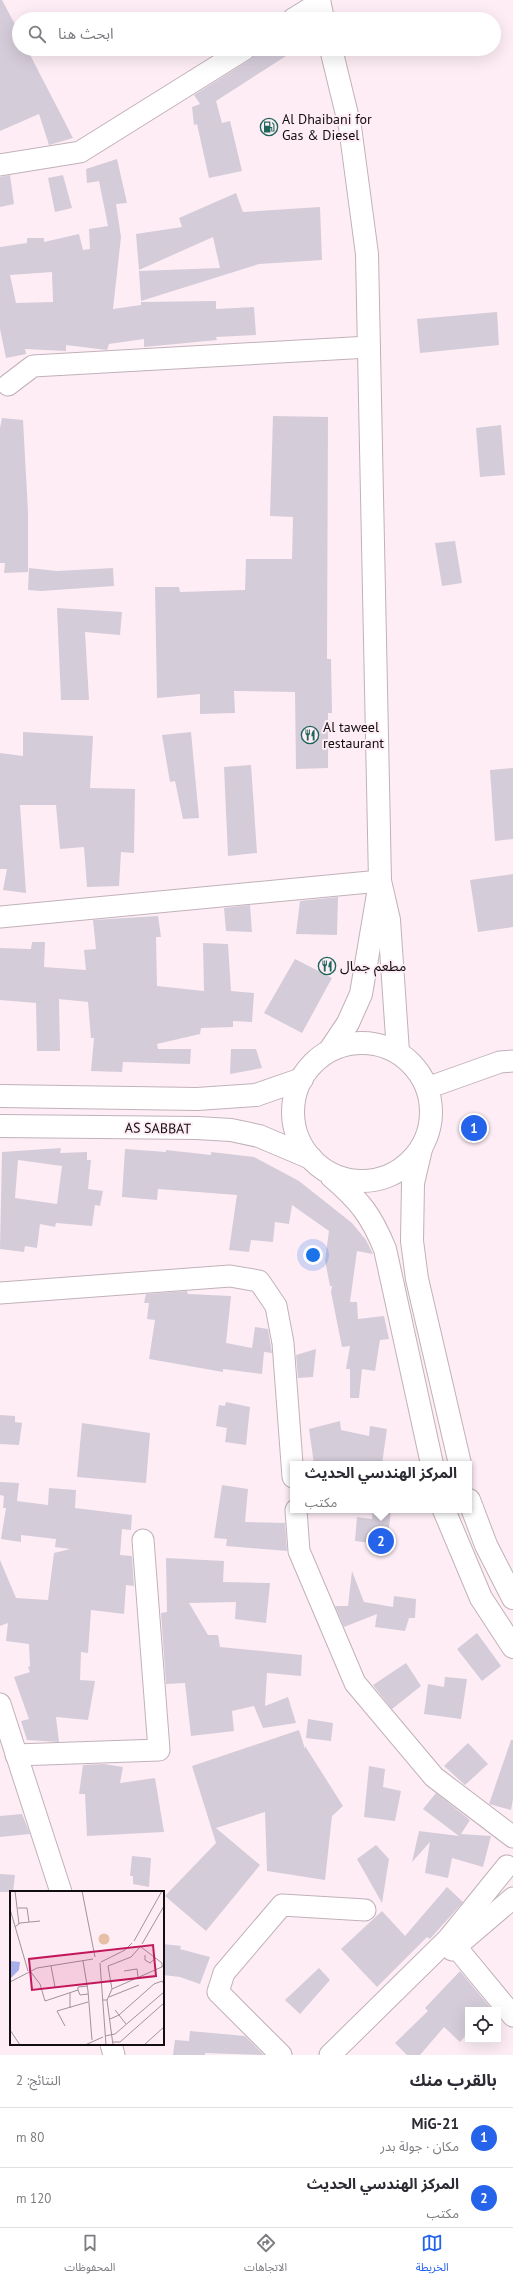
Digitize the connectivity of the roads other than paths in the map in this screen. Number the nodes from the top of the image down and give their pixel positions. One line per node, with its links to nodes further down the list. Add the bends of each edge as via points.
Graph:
1 (320, 7): 2 (street)
2 (309, 12)
3 (234, 56): 5 (street, via 80,152)
4 (333, 56): 6 (main road, via 350,127 365,239)
5 (0, 165)
6 (369, 347): 7 (street, via 32,366); 8 (main road)
7 (8, 385)
8 (380, 881): 9 (street); 10 (main road, via 361,994 348,1023); 11 (main road, via 389,920)
9 (0, 917)
10 (330, 1050): 11 (main road, via 352,1043 368,1043); 13 (main road, via 314,1062)
11 (398, 1052): 14 (main road, via 416,1067)
12 (513, 1061): 14 (street, via 500,1062)
13 (302, 1079): 15 (main road, via 256,1095 196,1099); 18 (main road, via 294,1099 294,1120 299,1141)
14 (427, 1088): 17 (main road, via 431,1109 430,1123)
15 (0, 1096)
16 (0, 1126): 18 (main road, AS SABBAT, via 231,1130 259,1136)
17 (421, 1149): 18 (main road, via 407,1165 375,1180 346,1180); 22 (main road, via 413,1183 412,1241 417,1279)
18 (319, 1165): 21 (main road, via 356,1198 373,1221 385,1249)
19 (0, 1293): 20 (street, via 230,1276 259,1281 276,1306 283,1343)
20 (292, 1461)
21 (431, 1461)
22 (459, 1461)
23 (472, 1508): 27 (main road, via 486,1544)
24 (296, 1513): 31 (street, via 299,1551 355,1683 434,1777)
25 (445, 1513): 28 (main road, via 481,1598)
26 (143, 1540): 30 (street, via 159,1750)
27 (513, 1598)
28 (513, 1647)
29 (0, 1704): 30 (street)
30 (16, 1755): 33 (street)
31 (513, 1838): 32 (street, via 506,1856)
32 (510, 1871): 41 (street, via 448,1939)
33 (61, 1891)
34 (513, 1898): 36 (street)
35 (365, 1910): 40 (street, via 282,1905 224,1972 218,1992)
36 (456, 1947): 37 (street); 42 (street)
37 (513, 2016)
38 (111, 2045): 39 (street)
39 (114, 2055)
40 (281, 2055)
41 (330, 2055)
42 (345, 2055)

